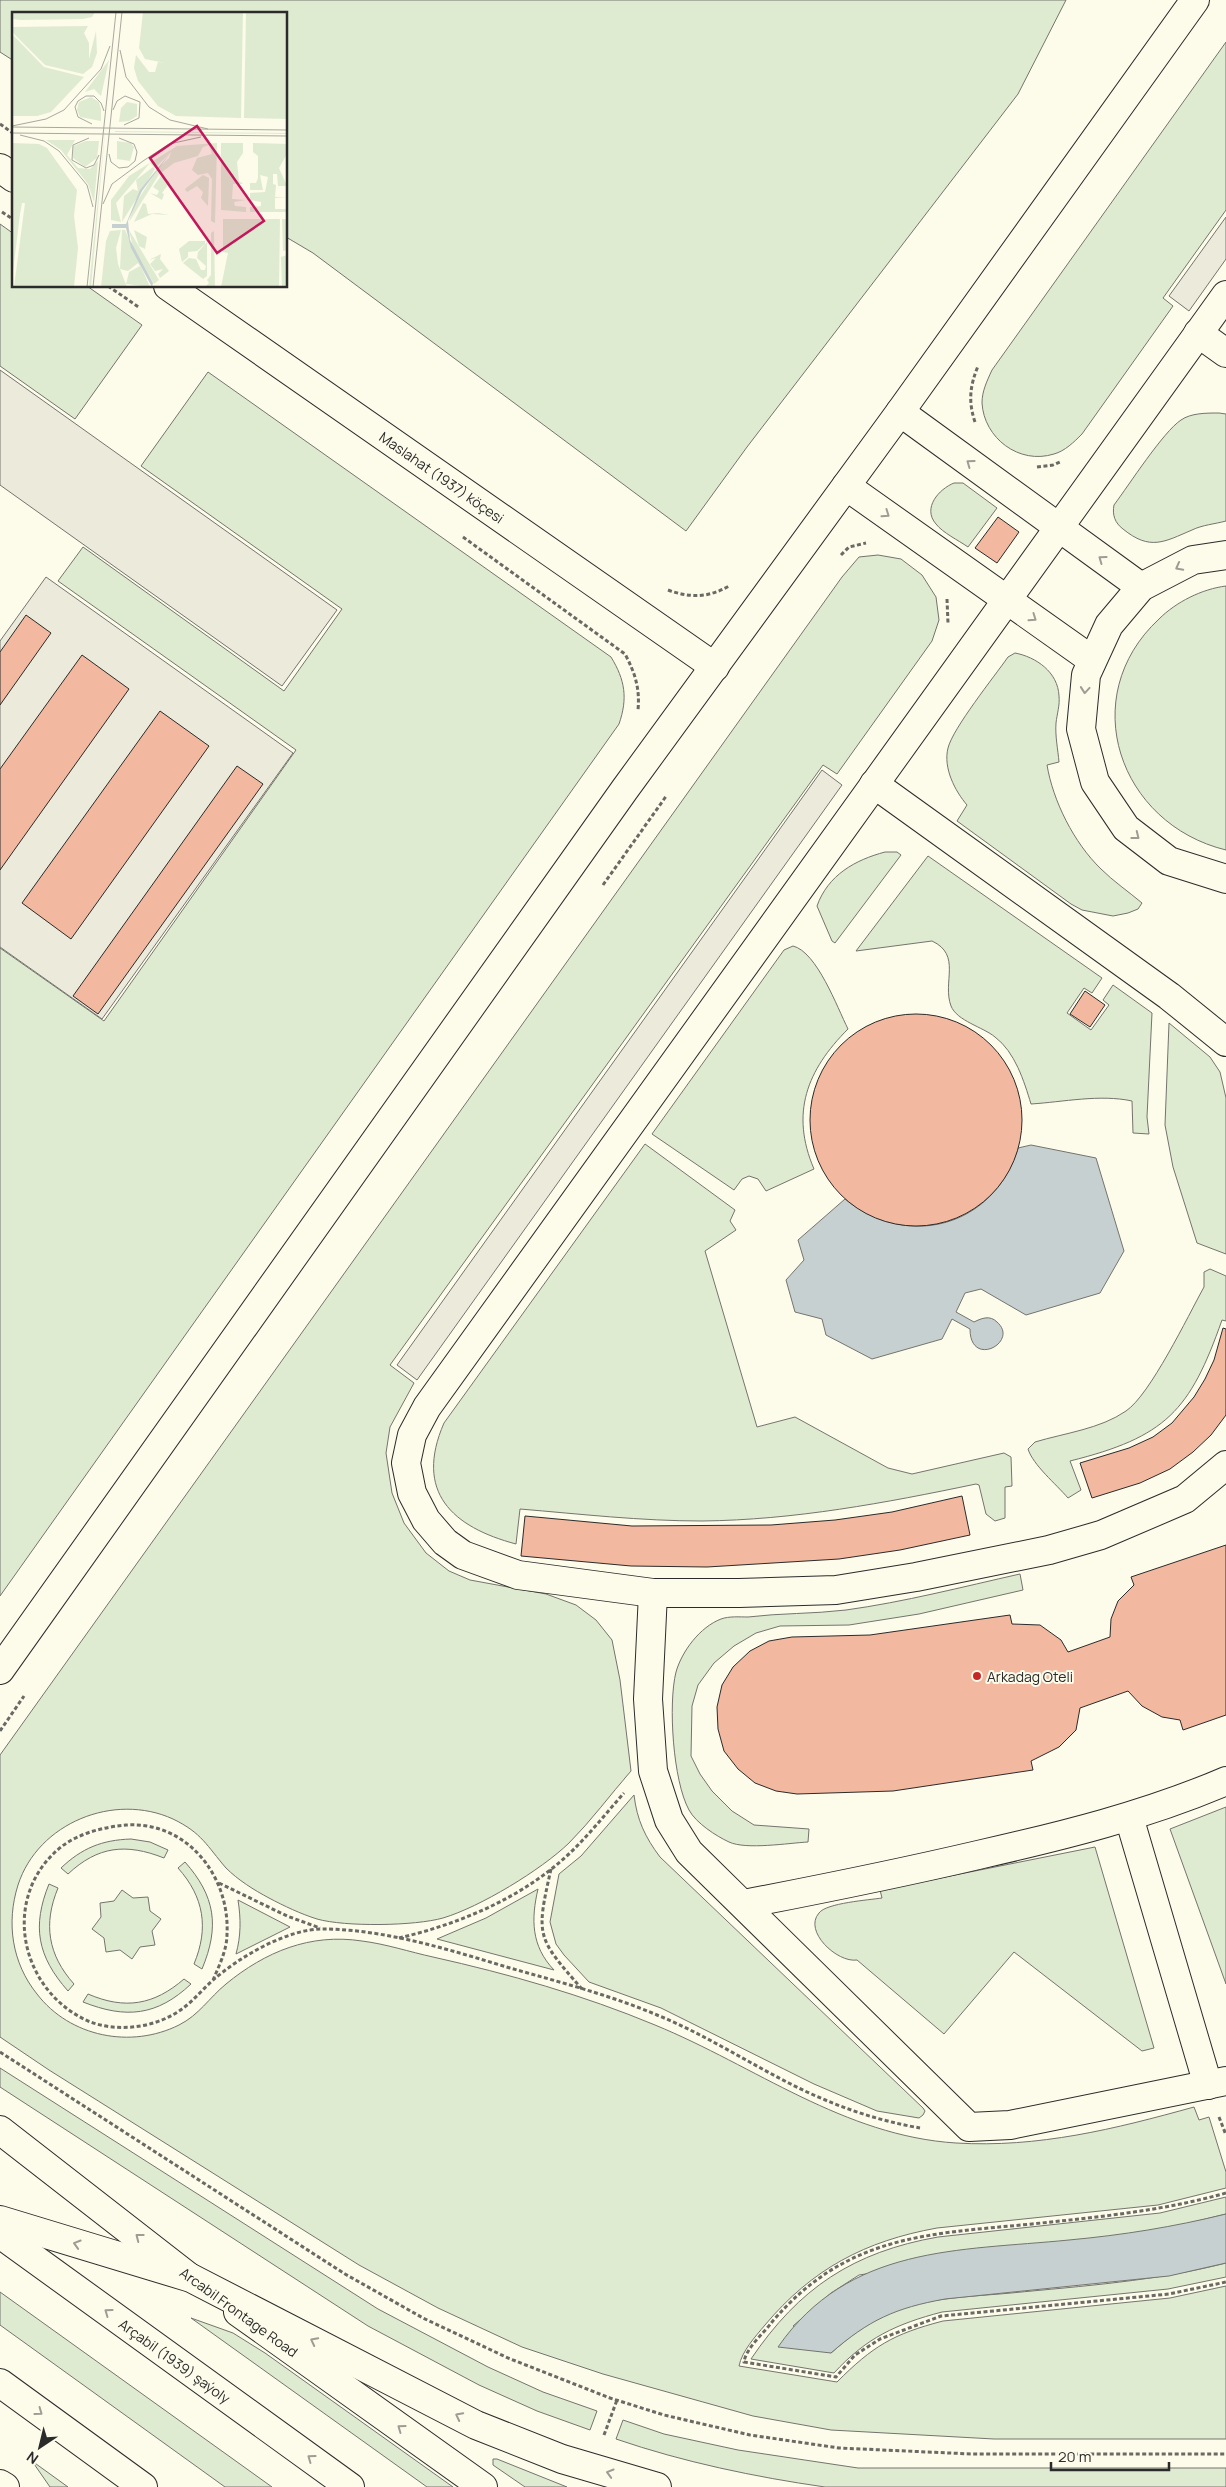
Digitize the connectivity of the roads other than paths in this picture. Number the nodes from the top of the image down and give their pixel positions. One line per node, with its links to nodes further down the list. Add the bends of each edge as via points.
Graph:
1 (1195, 0): 8 (street)
2 (0, 168): 3 (street)
3 (12, 177)
4 (171, 288): 13 (street, Maslahat (1937) köçesi)
5 (1226, 295): 6 (street)
6 (1198, 333): 7 (street); 14 (street)
7 (1226, 353)
8 (900, 412): 9 (street); 11 (street, one-way to 8)
9 (846, 486): 12 (street, one-way to 12); 13 (street)
10 (1226, 555): 11 (street, one-way to 11, via 1193,560)
11 (1141, 587): 12 (street, via 1109,625)
12 (1092, 660): 15 (street, one-way to 15, via 1086,675 1081,729 1095,782 1126,828 1169,861)
13 (715, 666): 19 (street, via 624,789)
14 (874, 784): 16 (street, via 1169,996); 18 (street, via 433,1399 412,1435 406,1463 412,1493 426,1520 445,1542 463,1555 518,1575)
15 (1226, 879)
16 (1226, 1042)
17 (1226, 1465): 18 (street, via 1185,1499 1102,1535 1049,1550 836,1590)
18 (653, 1593): 22 (street, via 648,1699 653,1771 669,1820 689,1852)
19 (0, 1670)
20 (1226, 1781): 21 (street)
21 (1129, 1817): 22 (street, via 922,1868); 23 (street)
22 (744, 1904): 23 (street, via 969,2127 1010,2125)
23 (1217, 2083)
24 (0, 2130): 27 (street, Arcabil Frontage Road, one-way to 24)
25 (0, 2220): 27 (street, one-way to 25)
26 (0, 2234): 32 (street, Arçabil (1939) şaýoly, one-way to 26)
27 (191, 2278): 33 (street, Arcabil Frontage Road, one-way to 27); 34 (street, one-way to 27, via 562,2460 476,2425)
28 (0, 2383): 31 (street, one-way to 31)
29 (0, 2484): 30 (street)
30 (5, 2487)
31 (143, 2487)
32 (350, 2487)
33 (483, 2487)
34 (657, 2487)

